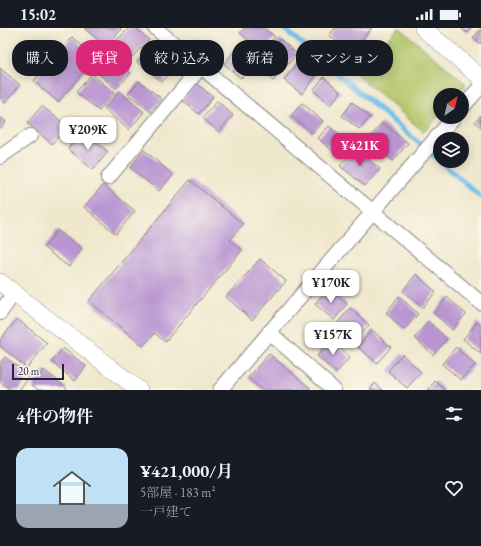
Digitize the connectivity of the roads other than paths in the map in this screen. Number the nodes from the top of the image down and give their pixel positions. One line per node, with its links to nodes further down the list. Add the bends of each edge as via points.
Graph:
1 (155, 28): 3 (street)
2 (423, 28): 6 (street)
3 (169, 40)
4 (193, 76): 12 (street)
5 (212, 76): 13 (street)
6 (481, 78)
7 (481, 86): 8 (street)
8 (469, 100)
9 (448, 124): 13 (street)
10 (30, 136): 11 (street)
11 (0, 157)
12 (108, 178)
13 (373, 211): 16 (street); 18 (street)
14 (0, 282): 15 (street)
15 (14, 293): 17 (street); 19 (street)
16 (481, 303)
17 (0, 313)
18 (269, 332): 20 (street); 21 (street)
19 (139, 390)
20 (220, 390)
21 (334, 390)

